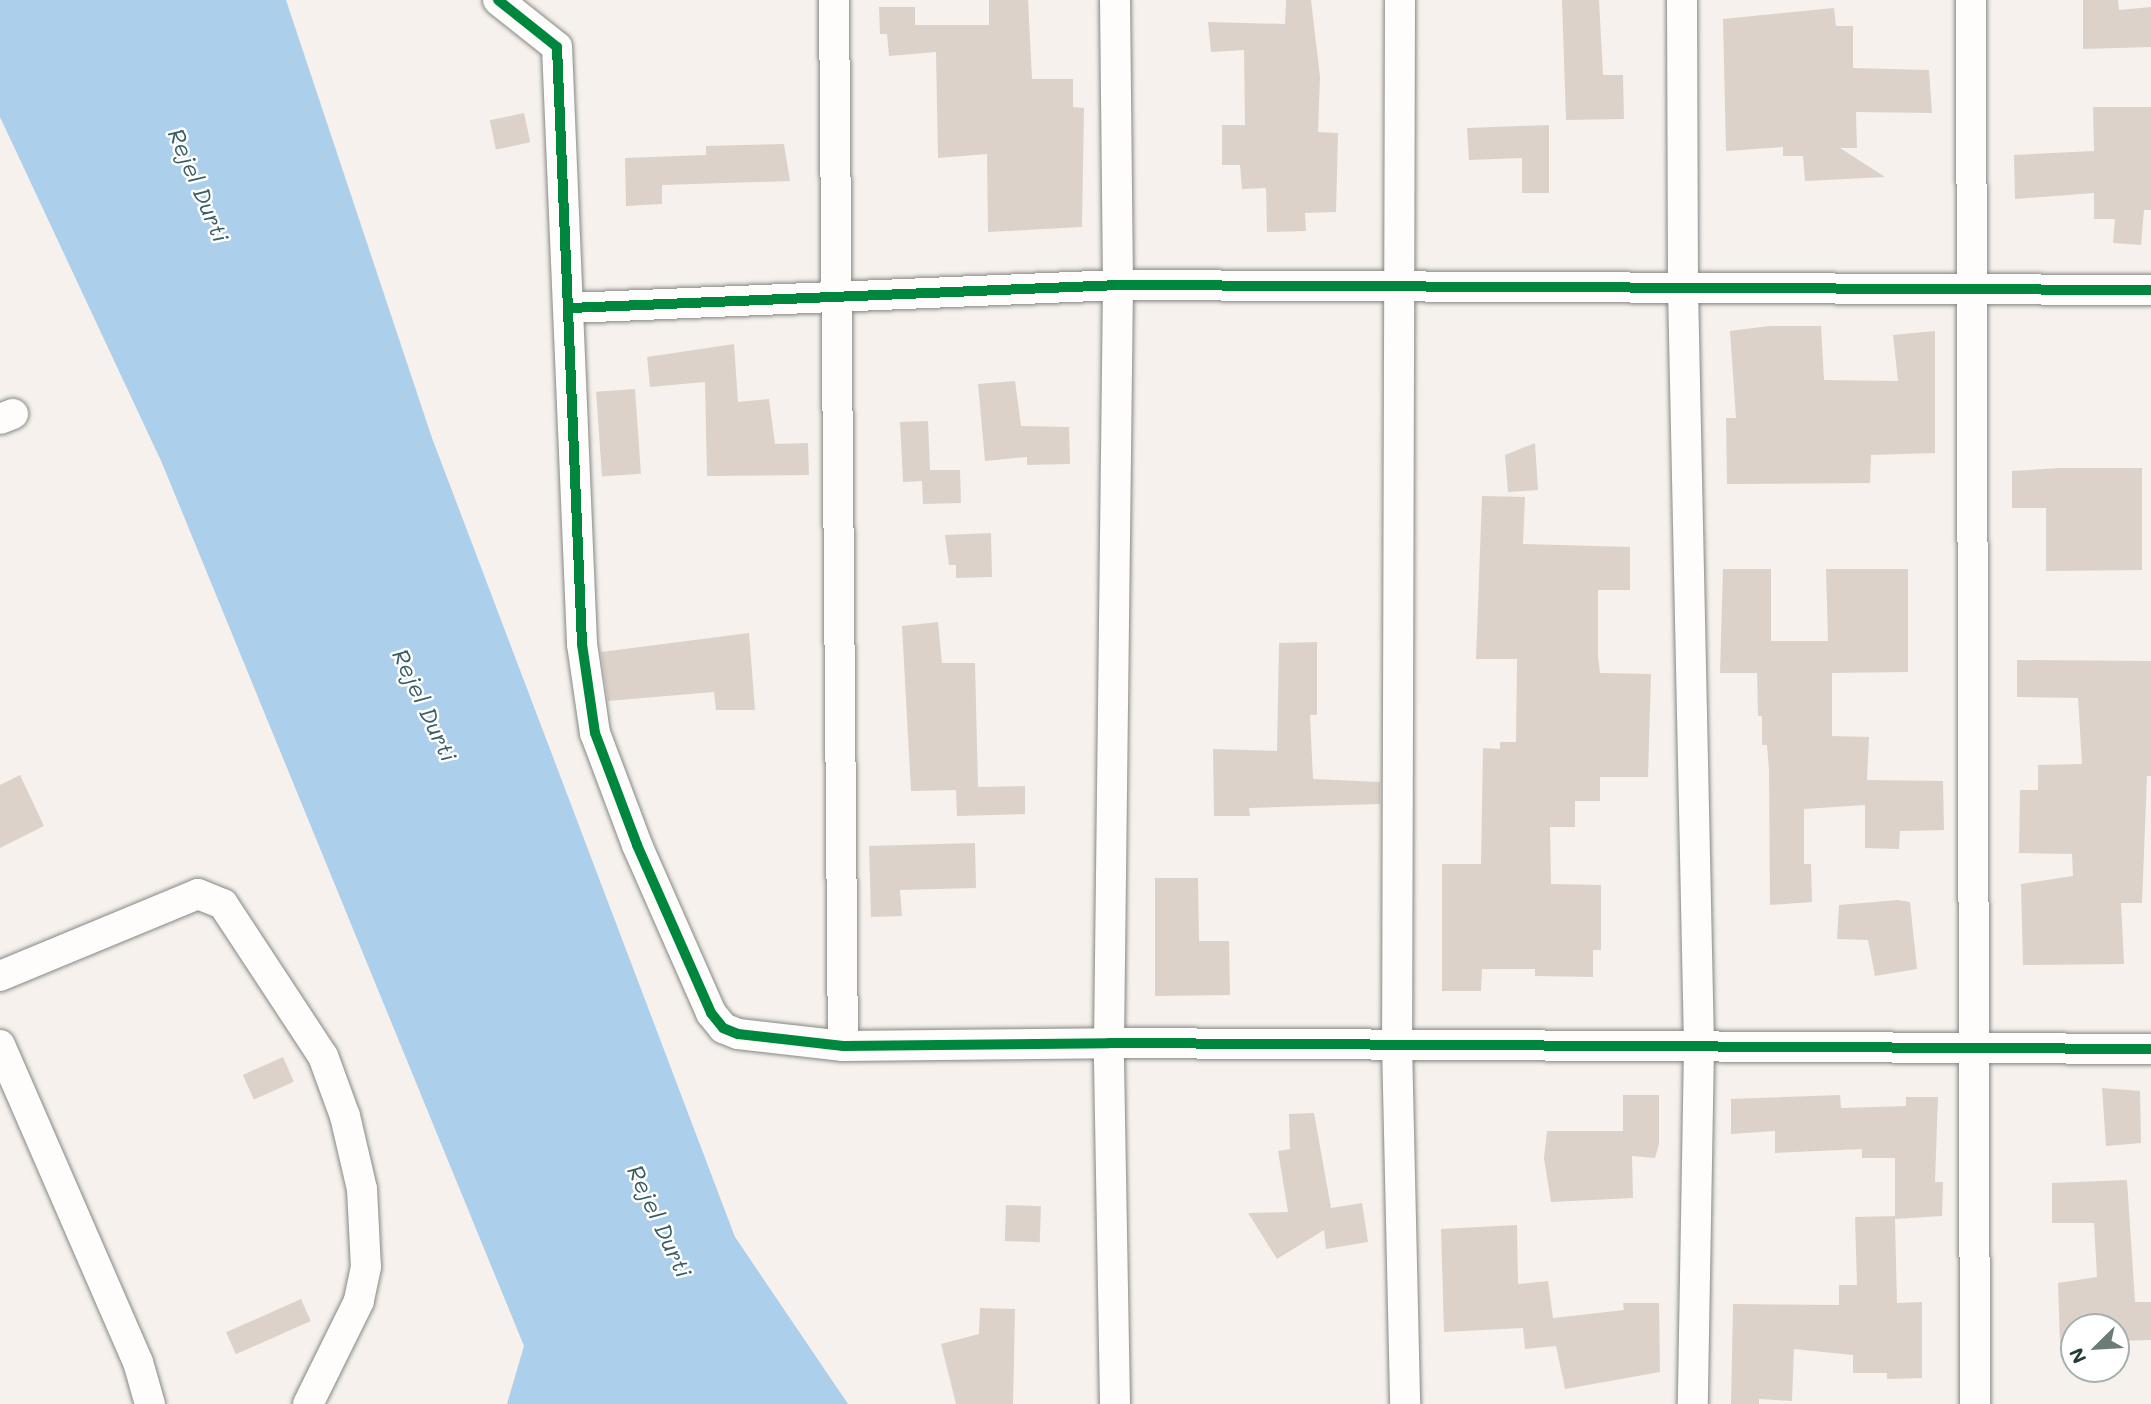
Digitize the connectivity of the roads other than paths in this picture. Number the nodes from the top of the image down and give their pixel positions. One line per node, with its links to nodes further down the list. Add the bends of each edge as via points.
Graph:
1 (498, 0): 13 (street, via 557,47)
2 (834, 0): 12 (street)
3 (1115, 0): 7 (street)
4 (1400, 0): 8 (street)
5 (1682, 0): 9 (street)
6 (1971, 0): 10 (street)
7 (1118, 285): 8 (street); 12 (street); 15 (street)
8 (1400, 286): 9 (street); 16 (street)
9 (1683, 288): 10 (street); 19 (street)
10 (1970, 289): 11 (street); 20 (street)
11 (2151, 290)
12 (835, 296): 13 (street); 18 (street)
13 (570, 308): 18 (street, via 582,644 595,733 610,781 711,1013 723,1028 738,1034)
14 (0, 976): 23 (street, via 198,894 223,904 323,1056 345,1116 362,1189 366,1267 359,1301)
15 (1109, 1043): 16 (street); 18 (street); 24 (street)
16 (1397, 1044): 19 (street); 25 (street)
17 (0, 1045): 22 (street, via 138,1362)
18 (843, 1046)
19 (1699, 1046): 20 (street); 26 (street)
20 (1975, 1048): 21 (street); 27 (street)
21 (2151, 1049)
22 (150, 1404)
23 (308, 1404)
24 (1115, 1404)
25 (1405, 1404)
26 (1693, 1404)
27 (1975, 1404)

